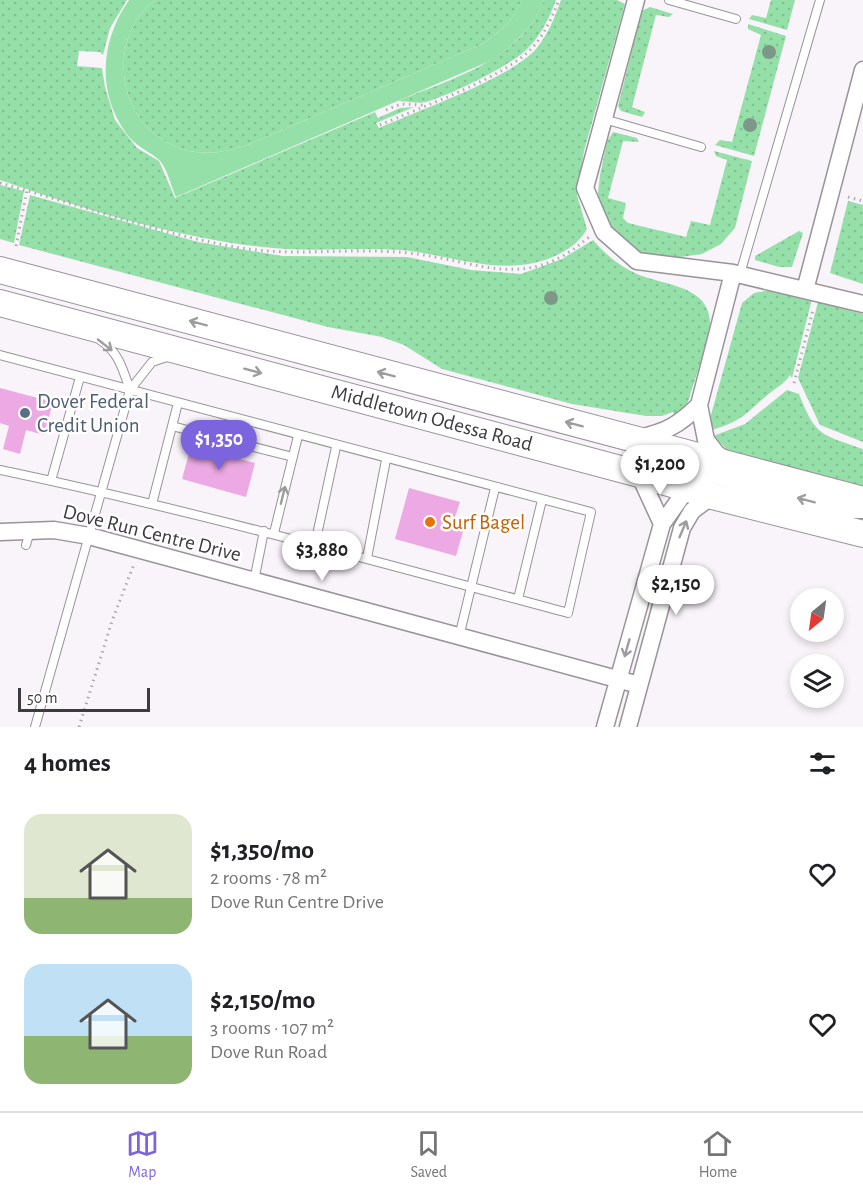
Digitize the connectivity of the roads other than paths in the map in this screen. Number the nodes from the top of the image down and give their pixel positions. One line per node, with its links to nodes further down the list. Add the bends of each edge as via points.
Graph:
1 (636, 0): 6 (street)
2 (669, 0): 4 (lane)
3 (820, 0): 9 (lane)
4 (736, 19)
5 (863, 70): 10 (street)
6 (604, 119): 7 (lane); 9 (street, via 585,188 604,232 637,261)
7 (701, 147)
8 (0, 270): 22 (main road, Middletown Odessa Road, one-way to 8)
9 (737, 274): 10 (street); 19 (street)
10 (806, 290): 12 (street)
11 (0, 303): 13 (main road, Middletown Odessa Road)
12 (863, 304)
13 (60, 319): 15 (main road, Middletown Odessa Road); 17 (lane, one-way to 17, via 111,347)
14 (0, 355): 16 (lane)
15 (196, 356): 17 (lane, via 173,356 152,362); 28 (main road, Middletown Odessa Road, one-way to 28)
16 (81, 377): 17 (lane); 29 (lane)
17 (130, 390): 18 (lane); 32 (lane)
18 (178, 403): 20 (lane); 21 (lane)
19 (699, 405): 22 (street, via 680,423 656,434); 26 (street, via 706,440 717,454)
20 (172, 426): 24 (lane); 36 (lane)
21 (298, 436): 23 (lane); 24 (lane)
22 (631, 439): 26 (main road, Middletown Odessa Road)
23 (336, 447): 25 (lane); 44 (lane)
24 (293, 457): 41 (lane, one-way to 24)
25 (387, 460): 30 (lane); 45 (lane)
26 (738, 467): 35 (main road, Middletown Odessa Road)
27 (0, 470): 29 (lane)
28 (639, 474): 31 (main road, Middletown Odessa Road); 38 (street)
29 (51, 481): 32 (lane)
30 (495, 488): 34 (lane); 47 (lane)
31 (686, 489): 33 (main road, Middletown Odessa Road); 37 (street, one-way to 31, via 845,510 706,473 696,476); 38 (street)
32 (103, 492): 36 (lane); 43 (lane)
33 (712, 496): 42 (main road, Middletown Odessa Road); 51 (street, one-way to 33, via 682,528 692,511)
34 (542, 500): 48 (lane); 48 (lane, via 591,512 568,613)
35 (863, 500)
36 (152, 504): 39 (lane)
37 (863, 510)
38 (662, 524): 50 (street, one-way to 50)
39 (264, 531): 41 (lane); 46 (lane)
40 (0, 532): 43 (street, Dove Run Centre Drive, via 28,538 54,530)
41 (274, 534): 44 (lane)
42 (863, 534)
43 (89, 536): 46 (street, Dove Run Centre Drive); 52 (lane)
44 (315, 544): 45 (lane)
45 (367, 558): 47 (lane)
46 (254, 581): 49 (street, Dove Run Centre Drive)
47 (472, 587): 48 (lane); 49 (lane)
48 (518, 599)
49 (459, 637): 50 (street, Dove Run Centre Drive)
50 (618, 679): 51 (street, Dove Run Centre Drive); 53 (street)
51 (639, 685): 54 (street)
52 (35, 727)
53 (605, 727)
54 (628, 727)

